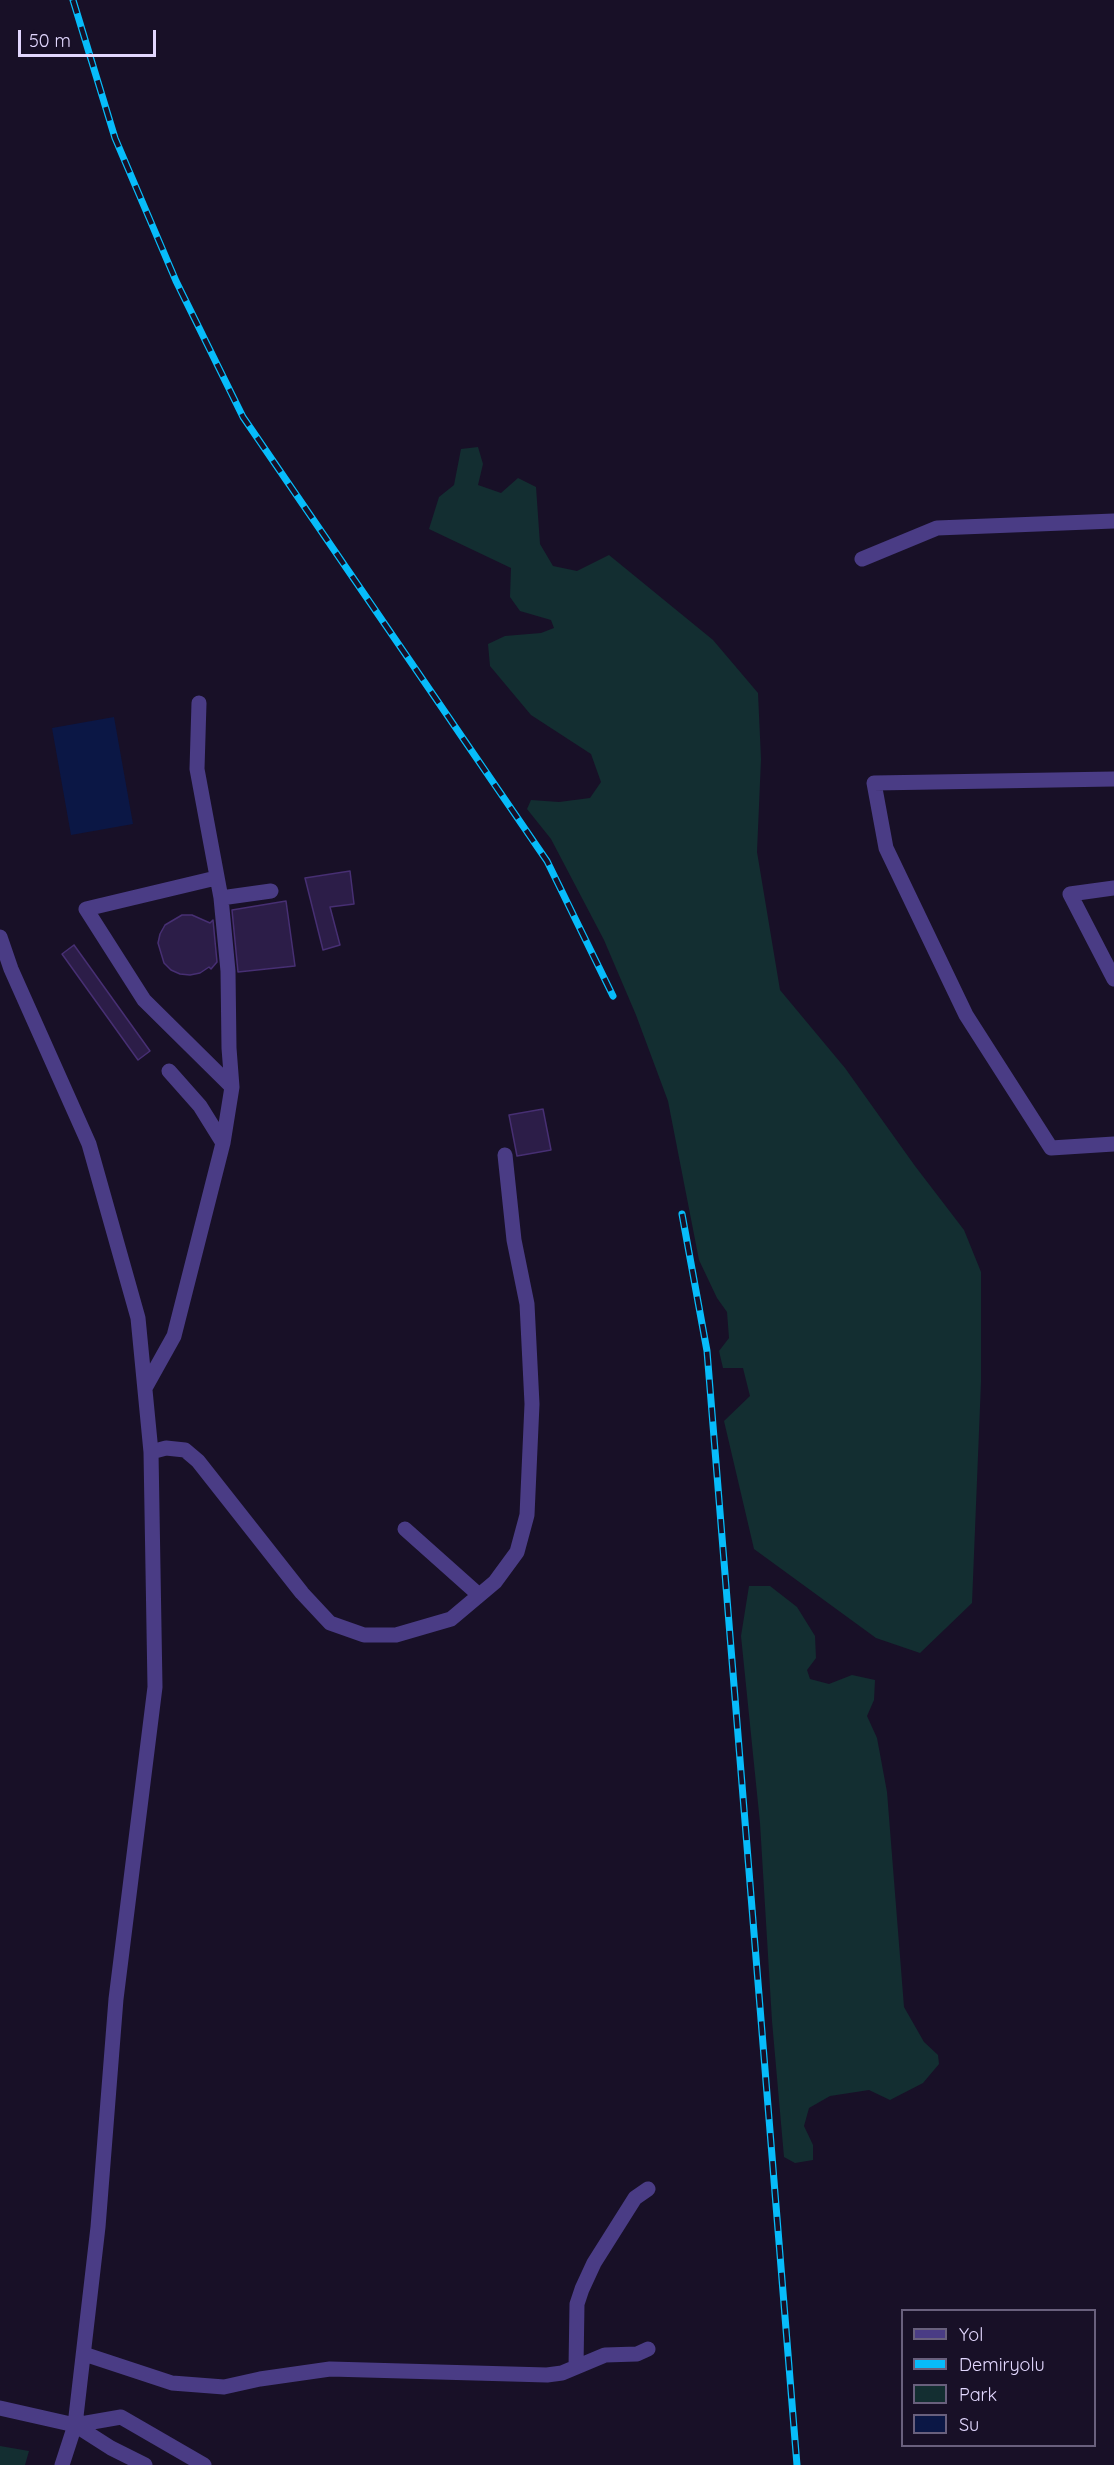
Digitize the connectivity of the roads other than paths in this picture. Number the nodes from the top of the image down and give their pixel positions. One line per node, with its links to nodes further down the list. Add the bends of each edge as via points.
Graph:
1 (1114, 521): 2 (street, via 937,528)
2 (862, 559)
3 (199, 703): 5 (street, via 197,769)
4 (1114, 779): 14 (street, via 874,783 886,848 966,1015 1051,1148)
5 (216, 878): 8 (street); 12 (street, via 86,909 144,1000)
6 (1114, 888): 10 (street, via 1070,894)
7 (271, 891): 8 (street)
8 (220, 898): 12 (street, via 228,971)
9 (0, 937): 16 (street, via 88,1144 138,1318)
10 (1114, 979)
11 (169, 1071): 13 (street, via 200,1106)
12 (232, 1087): 13 (street)
13 (223, 1143): 16 (street, via 174,1336)
14 (1114, 1144)
15 (505, 1155): 19 (street, via 514,1240 526,1287 532,1404 527,1515 517,1552 495,1582)
16 (145, 1388): 17 (street)
17 (151, 1452): 19 (street, via 166,1448 185,1450 198,1461 330,1623 364,1635 396,1635 451,1619); 22 (street, via 155,1687 116,1999)
18 (405, 1529): 19 (street)
19 (479, 1595)
20 (648, 2189): 23 (street, via 635,2199 582,2289)
21 (648, 2349): 23 (street, via 637,2354 605,2355)
22 (84, 2354): 23 (street, via 172,2383 224,2387 330,2369 547,2375); 25 (street)
23 (576, 2367)
24 (0, 2408): 25 (street)
25 (75, 2425): 26 (street); 27 (street); 28 (street, via 121,2417)
26 (62, 2465)
27 (145, 2465)
28 (204, 2465)

